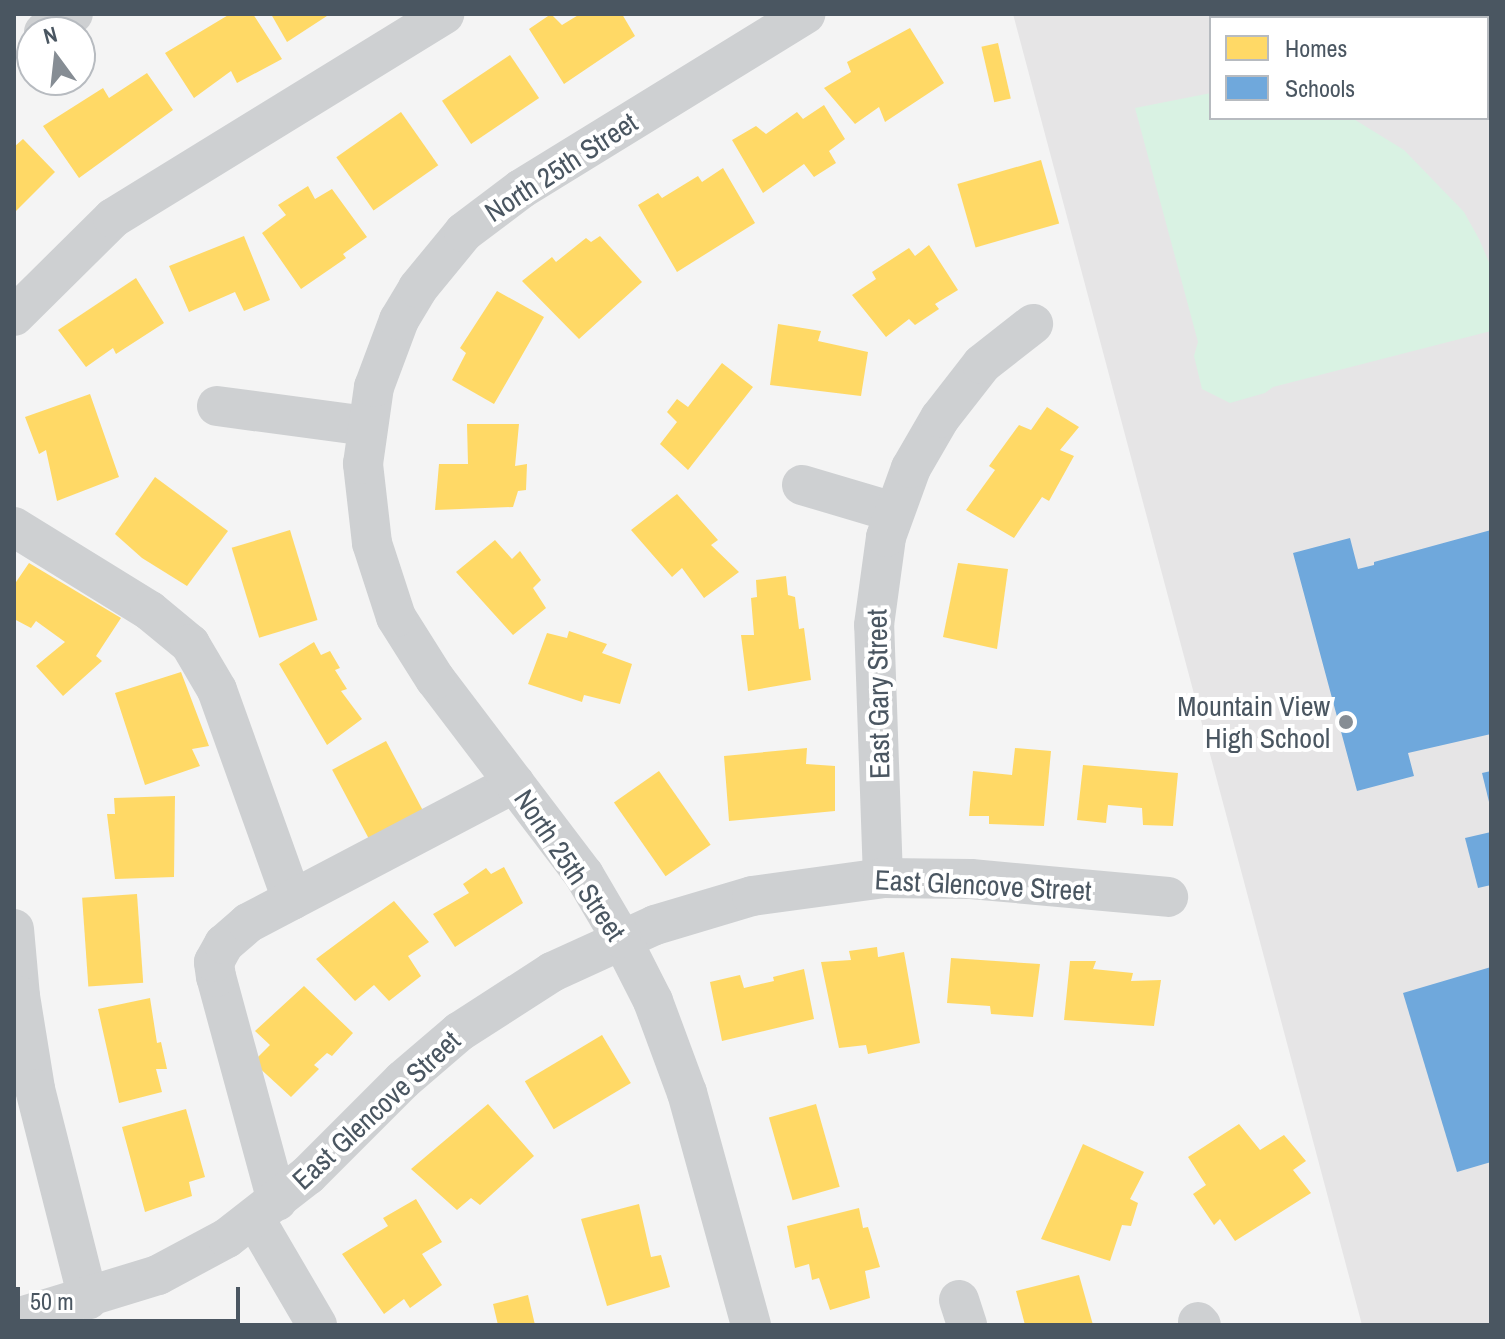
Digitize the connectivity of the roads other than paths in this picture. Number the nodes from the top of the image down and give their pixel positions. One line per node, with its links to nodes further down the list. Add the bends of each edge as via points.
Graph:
1 (444, 14): 3 (street, via 113,218)
2 (806, 14): 6 (street, North 25th Street, via 521,189 464,232 399,320 374,387)
3 (14, 316)
4 (1033, 324): 8 (street, East Gary Street, via 982,364 959,391 923,444)
5 (217, 406): 6 (street)
6 (367, 426): 10 (street, North 25th Street, via 365,503 396,617 421,660)
7 (802, 485): 8 (street)
8 (893, 512): 11 (street, East Gary Street, via 874,625)
9 (14, 527): 13 (street, via 150,611 190,644 217,690)
10 (515, 783): 13 (street); 15 (street, North 25th Street, via 584,875)
11 (883, 878): 12 (street, East Glencove Street, via 971,879); 15 (street, East Glencove Street, via 752,896)
12 (1168, 897)
13 (292, 900): 16 (street, via 248,923 224,944 214,962)
14 (14, 929): 17 (street, via 35,1089)
15 (621, 938): 16 (street, East Glencove Street, via 552,972 459,1032); 20 (street, North 25th Street, via 678,1064)
16 (266, 1210): 17 (street, East Glencove Street, via 193,1258); 19 (street)
17 (88, 1299): 18 (street, East Glencove Street)
18 (14, 1319)
19 (317, 1325)
20 (751, 1325)

